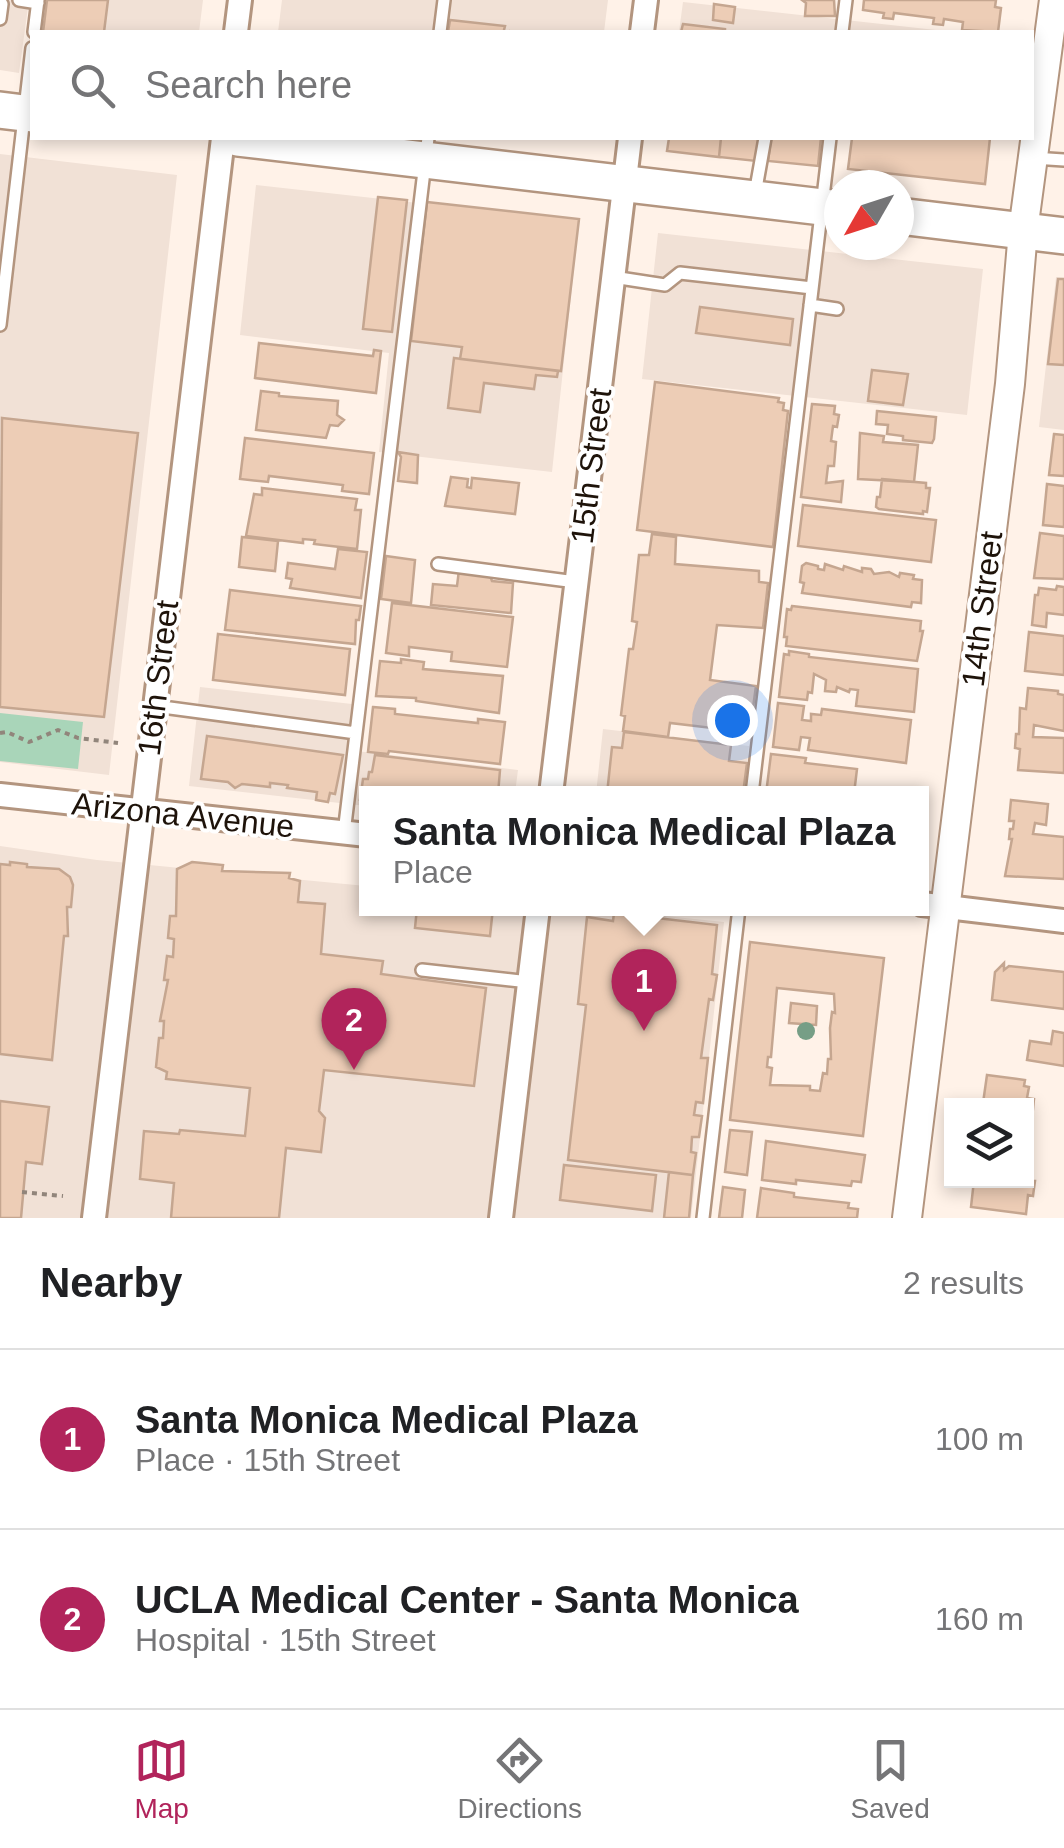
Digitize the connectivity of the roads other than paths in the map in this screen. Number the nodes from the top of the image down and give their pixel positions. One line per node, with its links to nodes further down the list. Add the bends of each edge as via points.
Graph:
1 (19, 0): 7 (lane); 8 (lane)
2 (240, 0): 11 (street)
3 (444, 0): 12 (lane)
4 (646, 0): 13 (street)
5 (846, 0): 14 (lane)
6 (1054, 0): 23 (street, 14th Street)
7 (38, 1): 10 (lane)
8 (1, 3): 9 (lane)
9 (0, 19)
10 (34, 30)
11 (236, 30)
12 (440, 30)
13 (642, 30)
14 (842, 30)
15 (30, 58): 16 (lane)
16 (19, 112): 37 (lane)
17 (223, 140): 40 (street, 16th Street)
18 (276, 140): 22 (main road)
19 (630, 140): 26 (street, 15th Street)
20 (766, 140): 27 (lane)
21 (830, 140): 25 (lane)
22 (426, 148): 26 (main road); 41 (lane)
23 (1032, 158): 24 (lane); 30 (street, 14th Street)
24 (1064, 160)
25 (830, 170)
26 (624, 182): 27 (main road); 33 (street, 15th Street)
27 (754, 198): 28 (main road)
28 (824, 207)
29 (914, 218): 30 (main road)
30 (1023, 231): 32 (main road); 47 (street, 14th Street, via 1008,403)
31 (824, 235): 34 (lane)
32 (1064, 236)
33 (613, 277): 34 (lane, via 665,285 680,272); 39 (street, 15th Street)
34 (812, 288): 35 (lane)
35 (810, 305): 36 (lane); 43 (lane)
36 (837, 308)
37 (0, 325)
38 (438, 564): 39 (lane)
39 (576, 582): 42 (street, 15th Street)
40 (154, 706): 41 (lane); 45 (street, 16th Street)
41 (356, 733): 46 (lane)
42 (553, 786)
43 (753, 786)
44 (0, 794): 45 (street, Arizona Avenue)
45 (142, 811): 46 (street, Arizona Avenue); 53 (street, 16th Street)
46 (355, 834)
47 (932, 905): 50 (street); 56 (street, 14th Street)
48 (537, 916): 52 (street)
49 (738, 916): 55 (lane)
50 (1064, 921)
51 (422, 970): 52 (lane)
52 (529, 982): 54 (street)
53 (94, 1218)
54 (501, 1218)
55 (703, 1218)
56 (907, 1218)

